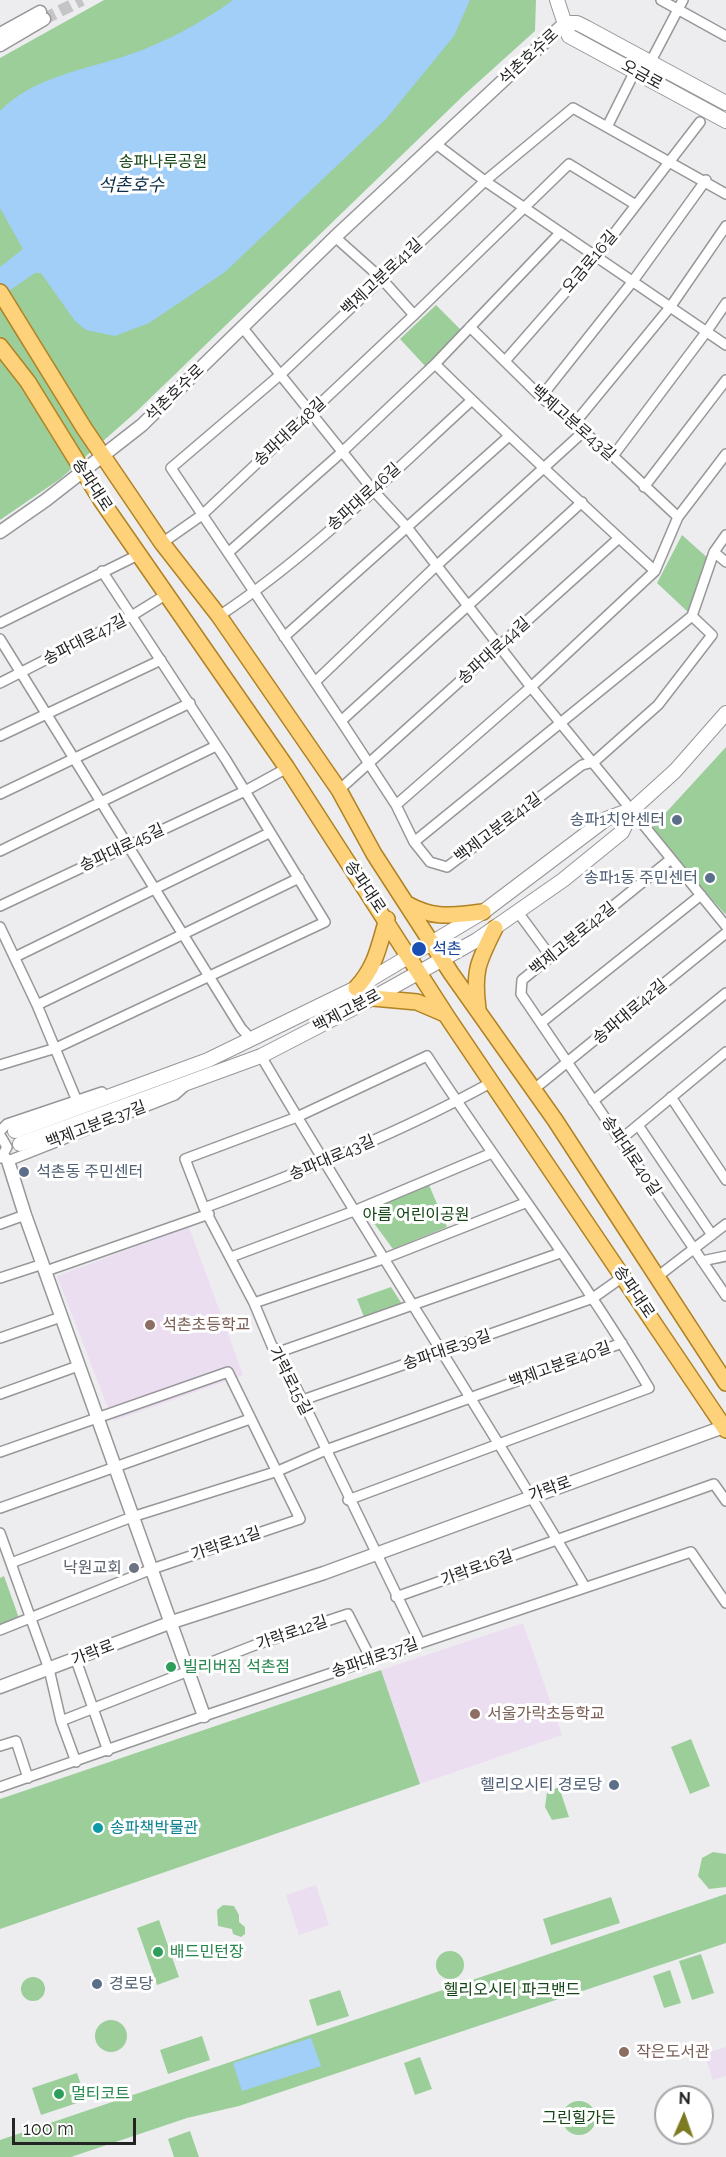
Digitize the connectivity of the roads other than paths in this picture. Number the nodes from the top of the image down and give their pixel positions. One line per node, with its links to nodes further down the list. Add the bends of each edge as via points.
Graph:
1 (557, 0): 5 (main road, 오금로)
2 (662, 0): 4 (street)
3 (683, 0): 4 (street)
4 (677, 10): 7 (street); 9 (street)
5 (565, 23): 9 (main road, 오금로, via 577,23); 10 (main road, 오금로, via 570,36); 15 (street, 석촌호수로)
6 (0, 34): 8 (street, via 42,16)
7 (726, 36)
8 (0, 45)
9 (651, 61): 11 (main road, 오금로)
10 (635, 71): 12 (main road, 오금로); 14 (street)
11 (726, 103)
12 (726, 121)
13 (700, 122): 16 (street, 오금로16길)
14 (607, 127): 16 (street); 18 (street, 백제고분로41길, via 573,108)
15 (436, 144): 18 (street); 24 (street, 석촌호수로)
16 (671, 161): 17 (street); 20 (street, 오금로16길)
17 (706, 180): 19 (street); 27 (street)
18 (485, 181): 21 (street); 26 (street, 백제고분로41길)
19 (726, 194)
20 (636, 205): 21 (street, 송파대로48길, via 569,164); 25 (street, 오금로16길)
21 (523, 207): 23 (street); 31 (street, 송파대로48길)
22 (726, 226): 30 (street)
23 (560, 233): 25 (street); 33 (street)
24 (335, 237): 26 (street); 32 (street, 석촌호수로)
25 (596, 257): 27 (street); 37 (street, 오금로16길)
26 (381, 278): 31 (street); 39 (street, 백제고분로41길)
27 (633, 281): 30 (street); 41 (street)
28 (0, 292): 49 (main road, 송파대로)
29 (726, 303): 34 (street)
30 (671, 306): 34 (street); 44 (street)
31 (414, 315): 43 (street, 송파대로48길)
32 (242, 327): 39 (street); 49 (street, 석촌호수로, via 142,425)
33 (470, 327): 37 (street, 백제고분로43길); 38 (street)
34 (707, 332): 35 (street); 50 (street)
35 (726, 345)
36 (0, 346): 52 (main road, 송파대로, via 28,382)
37 (505, 361): 41 (street, 백제고분로43길)
38 (435, 364): 42 (street); 47 (street)
39 (280, 375): 43 (street); 56 (street, 백제고분로41길, via 171,468)
40 (726, 380): 53 (street)
41 (541, 397): 44 (street, 백제고분로43길)
42 (472, 400): 46 (street); 54 (street, 송파대로46길)
43 (310, 412): 47 (street); 56 (street, 송파대로48길)
44 (574, 424): 45 (street, 백제고분로43길)
45 (582, 433): 50 (street, 백제고분로43길); 51 (street)
46 (508, 437): 51 (street); 58 (street)
47 (342, 452): 54 (street); 63 (street)
48 (726, 454): 57 (street)
49 (102, 456): 52 (street, 석촌호수로); 62 (main road, 송파대로)
50 (613, 456): 53 (street, 백제고분로43길)
51 (545, 468): 55 (street); 67 (street)
52 (83, 472): 59 (street, 석촌호수로); 65 (main road, 송파대로)
53 (644, 487): 57 (street, 백제고분로43길)
54 (373, 490): 58 (street); 70 (street, 송파대로46길)
55 (582, 502): 61 (street); 72 (street)
56 (202, 515): 62 (street, 송파대로48길); 63 (street)
57 (678, 517): 69 (street)
58 (406, 526): 67 (street); 77 (street)
59 (0, 532)
60 (726, 535): 64 (street)
61 (619, 538): 69 (street); 79 (street, 송파대로44길)
62 (162, 543): 74 (main road, 송파대로)
63 (229, 552): 70 (street)
64 (714, 552): 66 (street); 75 (street)
65 (140, 554): 68 (street); 71 (main road, 송파대로)
66 (726, 562)
67 (435, 567): 72 (street); 82 (street)
68 (102, 571): 73 (street); 76 (street)
69 (655, 572): 84 (street)
70 (255, 593): 74 (street, 송파대로46길); 77 (street)
71 (167, 594): 73 (street, 송파대로47길); 95 (main road, 송파대로)
72 (467, 607): 79 (street); 88 (street)
73 (133, 615): 80 (street); 81 (street, 송파대로47길)
74 (219, 616): 96 (main road, 송파대로)
75 (692, 616): 89 (street); 93 (street, 백제고분로41길, via 712,635 658,705)
76 (0, 622)
77 (285, 637): 82 (street)
78 (0, 639): 81 (street)
79 (500, 646): 84 (street); 94 (street, 송파대로44길)
80 (160, 660): 85 (street); 87 (street)
81 (21, 673): 83 (street, 송파대로47길); 87 (street)
82 (315, 682): 88 (street)
83 (0, 683)
84 (531, 687): 89 (street); 100 (street)
85 (190, 703): 91 (street); 92 (street)
86 (726, 713): 101 (main road, 백제고분로, via 675,771)
87 (46, 714): 90 (street); 92 (street)
88 (341, 721): 94 (street)
89 (562, 723): 93 (street); 103 (street)
90 (0, 736)
91 (216, 746): 97 (street); 99 (street)
92 (73, 758): 98 (street); 99 (street)
93 (594, 762): 101 (street); 103 (street, 백제고분로41길, via 582,765 447,867 430,862)
94 (369, 765): 96 (street, 송파대로44길); 100 (street)
95 (287, 768): 97 (street, 송파대로45길); 114 (main road, 송파대로)
96 (339, 790): 110 (main road, 송파대로)
97 (245, 791): 102 (street); 104 (street, 송파대로45길)
98 (0, 794)
99 (101, 801): 104 (street); 105 (street)
100 (396, 805): 103 (street)
101 (633, 809): 106 (street); 112 (main road, 백제고분로, via 614,840); 113 (main road, 백제고분로, via 606,819)
102 (269, 833): 107 (street); 108 (street)
103 (414, 842)
104 (129, 845): 108 (street); 111 (street, 송파대로45길)
105 (0, 851)
106 (671, 859): 109 (street); 123 (street, 백제고분로42길)
107 (299, 878): 119 (street); 126 (street, via 325,922)
108 (156, 890): 119 (street); 122 (street)
109 (701, 895): 115 (street); 133 (street)
110 (405, 902): 113 (main road, via 437,916); 120 (main road, 송파대로)
111 (0, 906)
112 (518, 911): 117 (main road, 백제고분로); 123 (street)
113 (483, 912): 120 (main road, 백제고분로)
114 (387, 920): 121 (main road, 송파대로); 127 (main road, via 380,952)
115 (726, 926)
116 (0, 927): 122 (street)
117 (495, 928): 124 (main road, 백제고분로); 131 (main road, via 474,981)
118 (726, 933): 140 (street, 송파대로42길)
119 (184, 935): 126 (street); 130 (street)
120 (431, 941): 121 (main road, 백제고분로); 124 (main road, 송파대로)
121 (409, 956): 125 (main road, 송파대로); 127 (main road, 백제고분로)
122 (15, 957): 130 (street)
123 (551, 957): 133 (street, 백제고분로42길, via 522,980 521,994)
124 (442, 959): 125 (main road, 백제고분로); 131 (main road, 송파대로)
125 (420, 972): 129 (main road, 백제고분로); 132 (main road, 송파대로)
126 (210, 978): 134 (street); 135 (street)
127 (357, 988): 134 (main road, 백제고분로)
128 (726, 993): 146 (street)
129 (373, 998): 132 (main road, via 417,1002); 138 (main road, 백제고분로)
130 (37, 1005): 135 (street)
131 (478, 1012): 143 (main road, 송파대로)
132 (445, 1014): 142 (main road, 송파대로)
133 (542, 1022): 140 (street, 백제고분로42길)
134 (252, 1040): 141 (main road, 백제고분로)
135 (56, 1048): 139 (street); 145 (street)
136 (726, 1052): 144 (street)
137 (0, 1053): 139 (street)
138 (261, 1056): 141 (main road, 백제고분로); 148 (street)
139 (2, 1064)
140 (568, 1064): 143 (street, 송파대로42길); 146 (street, 송파대로40길)
141 (185, 1076): 145 (street, 백제고분로37길, via 166,1071); 151 (main road, 백제고분로); 154 (street, 백제고분로37길, via 175,1095)
142 (492, 1083): 147 (street, 송파대로43길); 171 (main road, 송파대로)
143 (533, 1090): 172 (main road, 송파대로)
144 (671, 1097): 149 (street); 156 (street)
145 (77, 1101): 150 (street, 백제고분로37길, via 7,1124)
146 (593, 1101): 152 (street, 송파대로40길)
147 (458, 1103): 148 (street, via 427,1056); 153 (street); 155 (street, 송파대로43길)
148 (297, 1118): 155 (street); 158 (street, via 184,1159)
149 (638, 1125): 152 (street); 163 (street, 송파대로40길)
150 (0, 1133): 154 (street, via 6,1142)
151 (17, 1138)
152 (620, 1140): 164 (street, 송파대로40길)
153 (492, 1153): 157 (street); 159 (street)
154 (4, 1158): 160 (street)
155 (324, 1164): 158 (street, 송파대로43길); 159 (street)
156 (726, 1180)
157 (525, 1203): 165 (street); 168 (street)
158 (207, 1211): 167 (street, 가락로15길); 170 (street, 송파대로43길)
159 (354, 1211): 167 (street); 168 (street)
160 (25, 1215): 161 (street); 170 (street)
161 (0, 1224)
162 (726, 1224): 163 (street)
163 (712, 1235): 164 (street)
164 (693, 1249): 169 (street, 송파대로40길); 172 (street)
165 (560, 1253): 175 (street); 177 (street)
166 (726, 1256): 169 (street)
167 (231, 1257): 176 (street, 가락로15길)
168 (383, 1259): 176 (street); 177 (street)
169 (702, 1261): 174 (street, 송파대로40길)
170 (44, 1267): 173 (street); 178 (street)
171 (624, 1276): 175 (street, 송파대로39길); 190 (main road, 송파대로)
172 (657, 1276): 184 (main road, 송파대로)
173 (0, 1278)
174 (726, 1296)
175 (593, 1298): 180 (street); 182 (street, 송파대로39길)
176 (254, 1303): 181 (street, 가락로15길, via 272,1346)
177 (413, 1305): 181 (street); 182 (street)
178 (61, 1317): 179 (street); 183 (street)
179 (0, 1338)
180 (622, 1343): 186 (street, 백제고분로40길); 191 (street, 백제고분로40길, via 649,1388)
181 (279, 1352): 187 (street, 가락로15길)
182 (440, 1353): 186 (street); 187 (street, 송파대로39길)
183 (78, 1366): 185 (street); 188 (street)
184 (726, 1383)
185 (0, 1394)
186 (470, 1397): 191 (street); 192 (street, 백제고분로40길)
187 (300, 1401): 192 (street, 가락로15길)
188 (98, 1416): 189 (street, via 228,1372); 193 (street); 194 (street)
189 (250, 1419): 194 (street); 195 (street)
190 (725, 1428): 196 (street, 가락로)
191 (501, 1444): 196 (street); 197 (street, 백제고분로40길)
192 (326, 1450): 195 (street, 백제고분로40길); 197 (street, 가락로15길)
193 (0, 1452)
194 (115, 1468): 199 (street); 200 (street)
195 (278, 1471): 200 (street); 205 (street, 가락로11길, via 300,1519)
196 (531, 1496): 202 (street); 203 (street, 가락로)
197 (348, 1500): 203 (street, 가락로15길)
198 (726, 1501): 202 (street, 가락로16길, via 714,1484)
199 (0, 1508)
200 (132, 1517): 204 (street); 205 (street)
201 (0, 1533): 204 (street)
202 (558, 1539): 206 (street); 207 (street, 가락로16길)
203 (375, 1555): 207 (street); 210 (street, 가락로)
204 (11, 1563): 209 (street)
205 (152, 1569): 209 (street, 가락로11길); 210 (street)
206 (585, 1587): 208 (street, 송파대로37길, via 691,1552); 212 (street, 송파대로37길)
207 (396, 1597): 212 (street)
208 (726, 1603)
209 (29, 1617): 211 (street, 가락로11길); 215 (street)
210 (172, 1622): 214 (street, 가락로); 216 (street)
211 (0, 1629)
212 (420, 1643): 213 (street, 송파대로37길)
213 (371, 1659): 216 (street, 가락로12길, via 348,1614); 219 (street, 송파대로37길)
214 (76, 1660): 215 (street, 가락로); 218 (street)
215 (49, 1669): 217 (street, 가락로); 220 (street)
216 (189, 1671): 218 (street, 가락로12길); 219 (street)
217 (0, 1687)
218 (93, 1709): 220 (street, 가락로12길); 222 (street)
219 (204, 1716): 222 (street, 송파대로37길)
220 (61, 1721): 223 (street)
221 (0, 1746): 224 (street, via 16,1741)
222 (108, 1751): 223 (street, 송파대로37길)
223 (76, 1762): 224 (street, 송파대로37길)
224 (28, 1778): 225 (street, 송파대로37길)
225 (0, 1787)

